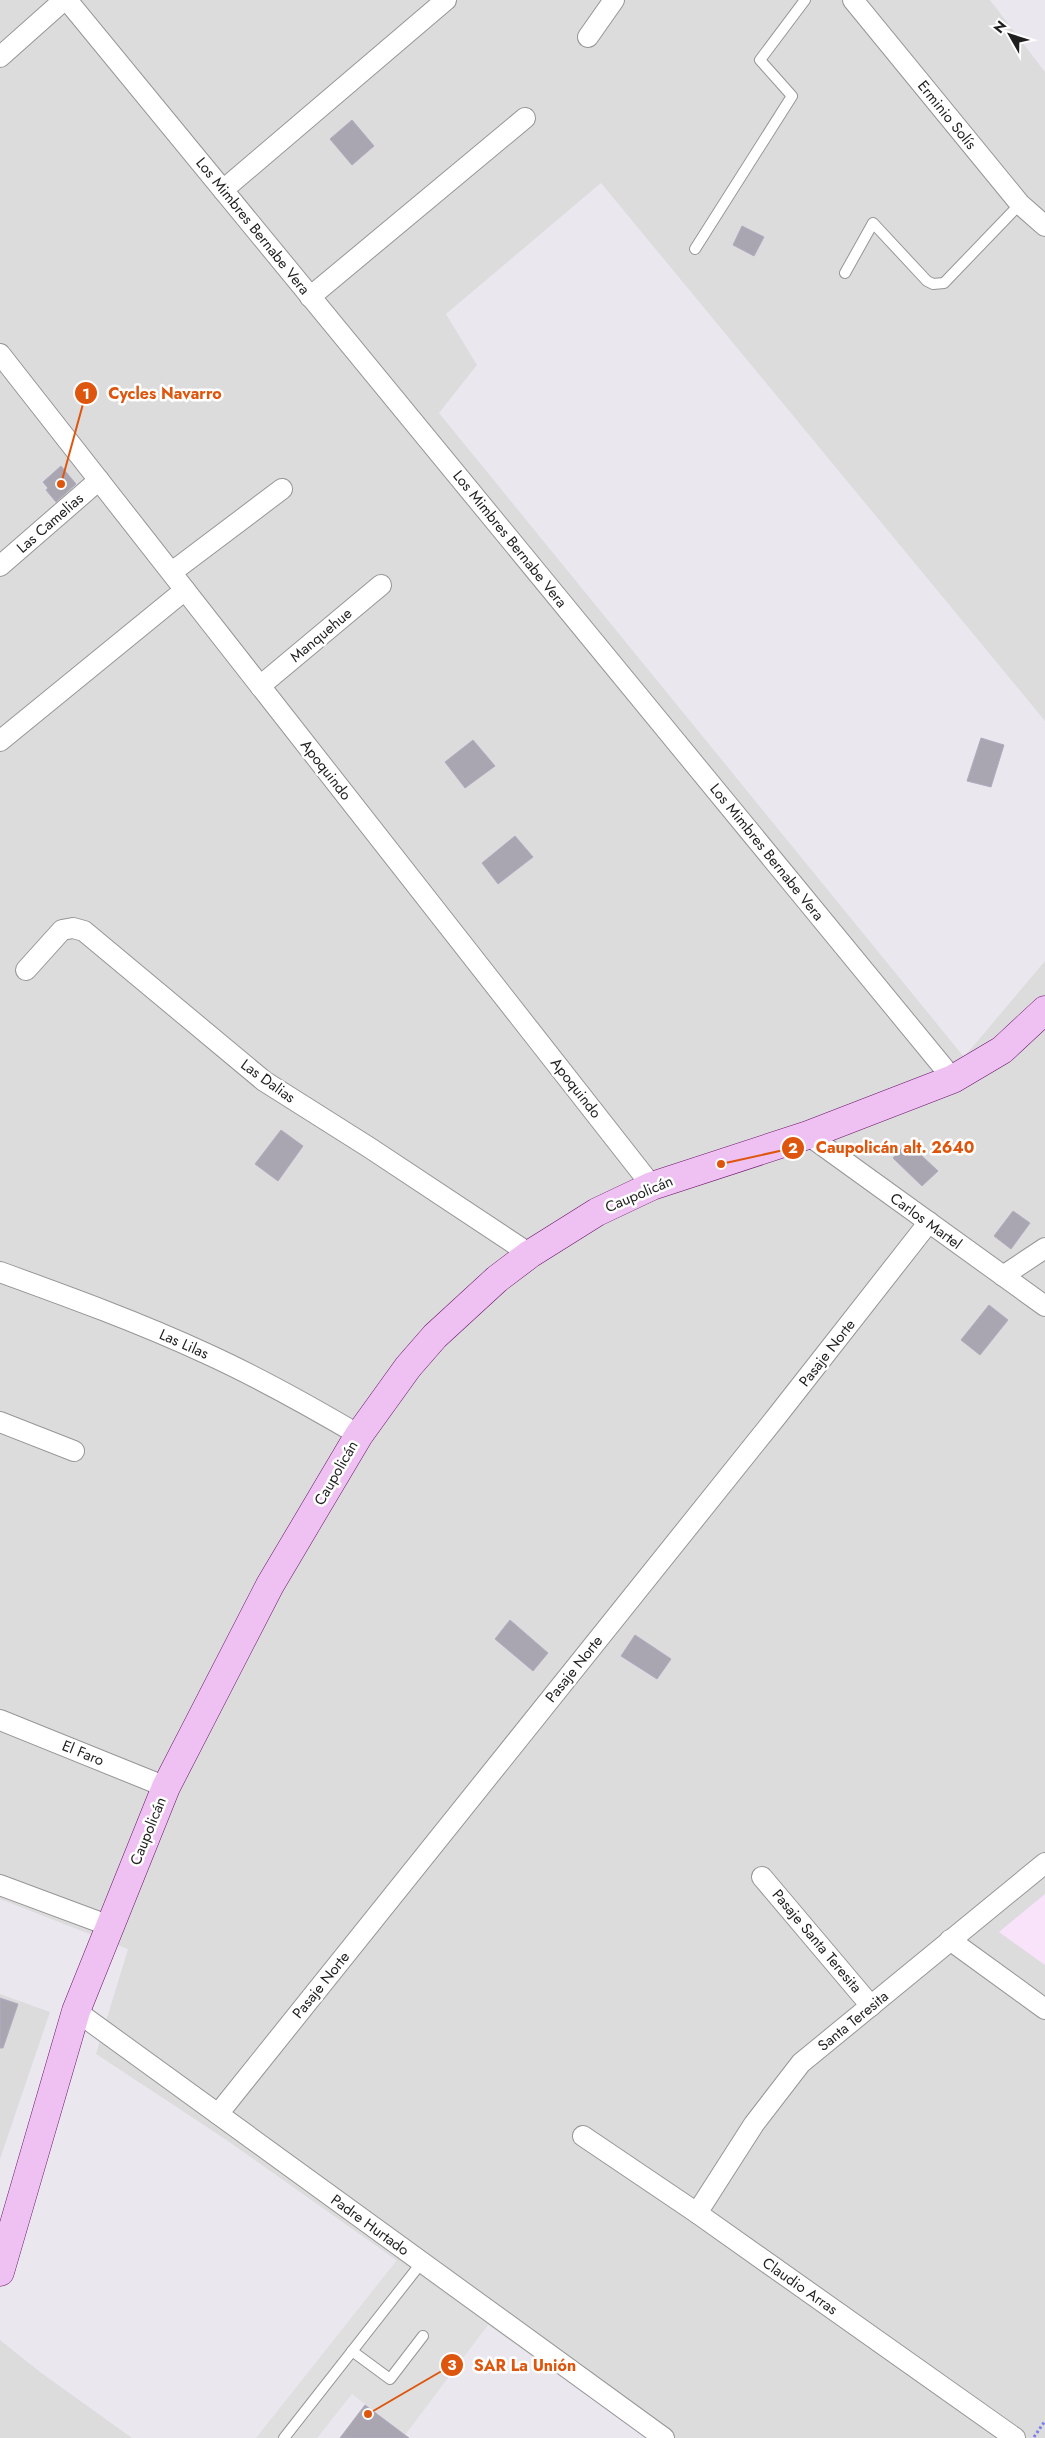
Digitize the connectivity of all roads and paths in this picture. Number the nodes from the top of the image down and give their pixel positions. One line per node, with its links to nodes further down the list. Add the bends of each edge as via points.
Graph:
1 (66, 0): 7 (street); 9 (street, Los Mimbres Bernabe Vera)
2 (446, 0): 9 (street)
3 (614, 0): 6 (street)
4 (805, 0): 12 (lane, via 760,60 792,96)
5 (853, 0): 10 (street, Erminio Solís)
6 (588, 37)
7 (0, 57)
8 (525, 118): 14 (street)
9 (223, 190): 14 (street, Los Mimbres Bernabe Vera)
10 (1020, 204): 11 (street, Erminio Solís); 13 (lane, via 944,283 927,281 874,223)
11 (1045, 226)
12 (695, 249)
13 (845, 273)
14 (310, 296): 26 (street, Los Mimbres Bernabe Vera)
15 (0, 354): 16 (street, Apoquindo)
16 (99, 480): 18 (street, Las Camelias); 19 (street, Apoquindo)
17 (282, 489): 19 (street)
18 (0, 566)
19 (172, 572): 21 (street, Apoquindo)
20 (381, 585): 22 (street, Manquehue)
21 (185, 590): 22 (street, Apoquindo); 23 (street)
22 (260, 686): 28 (street, Apoquindo)
23 (0, 741)
24 (26, 970): 31 (street, Las Dalias, via 62,930 73,928 84,932 264,1081)
25 (1045, 1010): 26 (street, Caupolicán, via 1002,1050)
26 (953, 1079): 27 (street, Caupolicán)
27 (808, 1135): 28 (street, Caupolicán); 29 (street, Carlos Martel)
28 (652, 1186): 31 (street, Caupolicán, via 588,1217)
29 (929, 1222): 33 (street, Carlos Martel); 48 (street, Pasaje Norte)
30 (1045, 1248): 33 (street)
31 (530, 1254): 36 (street, Caupolicán, via 478,1295 436,1336 392,1387)
32 (0, 1272): 36 (street, Las Lilas, via 205,1353 292,1396)
33 (1003, 1276): 34 (street, Carlos Martel)
34 (1045, 1306)
35 (0, 1424): 37 (street)
36 (359, 1435): 39 (street, Caupolicán, via 270,1586)
37 (74, 1451)
38 (0, 1720): 39 (street, El Faro)
39 (166, 1787): 43 (street, Caupolicán)
40 (1045, 1863): 44 (street, Santa Teresita)
41 (762, 1877): 45 (street, Pasaje Santa Teresita)
42 (0, 1885): 43 (street)
43 (110, 1926): 47 (street, Caupolicán)
44 (950, 1940): 45 (street, Santa Teresita); 46 (street)
45 (872, 2006): 50 (street, Santa Teresita, via 801,2063 754,2124)
46 (1045, 2010)
47 (76, 2011): 48 (street, Padre Hurtado); 51 (street, Caupolicán)
48 (218, 2114): 52 (street, Padre Hurtado)
49 (582, 2136): 50 (street, Claudio Arras)
50 (697, 2213): 59 (street, Claudio Arras)
51 (5, 2235): 53 (street, Caupolicán)
52 (422, 2262): 55 (lane); 58 (street, Padre Hurtado)
53 (0, 2272)
54 (423, 2336): 55 (lane, via 390,2379)
55 (352, 2351): 57 (lane)
56 (1045, 2421): 60 (path)
57 (284, 2438)
58 (664, 2438)
59 (1015, 2438)
60 (1033, 2438)

